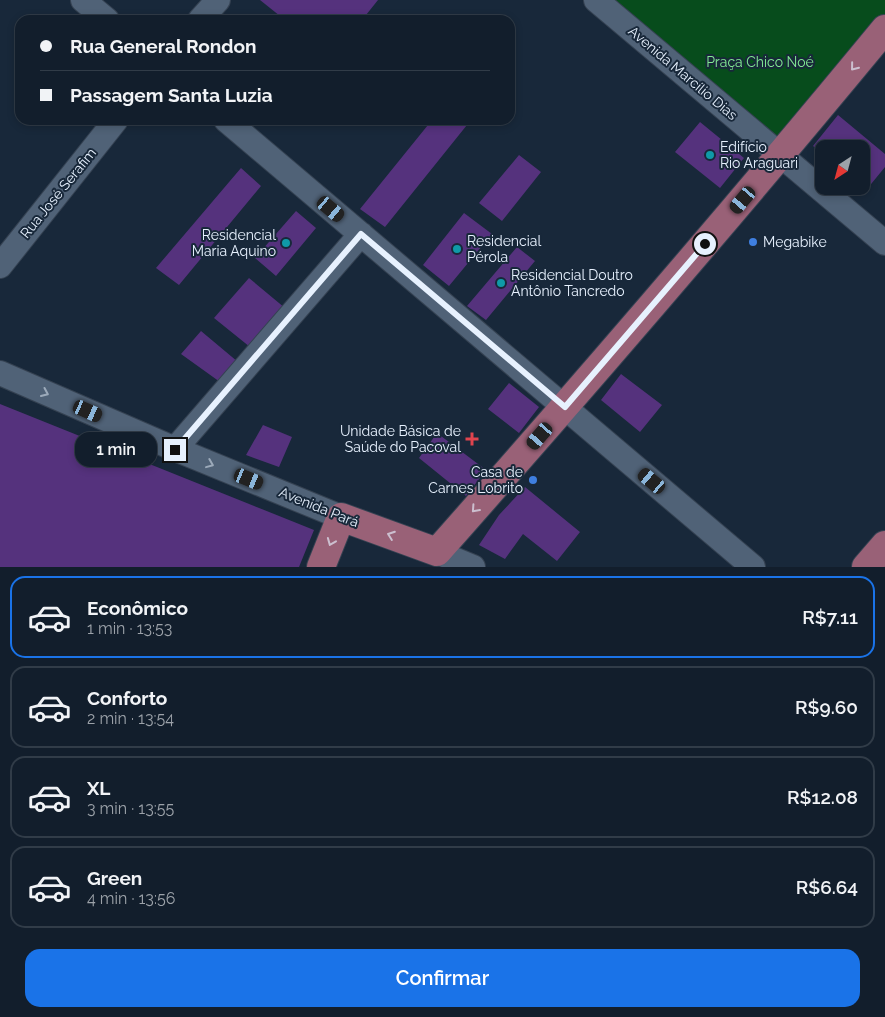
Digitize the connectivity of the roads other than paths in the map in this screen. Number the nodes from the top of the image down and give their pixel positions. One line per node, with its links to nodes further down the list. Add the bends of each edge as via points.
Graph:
1 (84, 0): 4 (street)
2 (218, 0): 5 (street)
3 (596, 0): 9 (street, Avenida Marcílio Dias)
4 (101, 15)
5 (204, 15)
6 (885, 29): 9 (main road, one-way to 9)
7 (112, 125): 12 (street, Rua José Serafim)
8 (232, 125): 10 (street)
9 (781, 155): 11 (street, Avenida Marcílio Dias); 14 (main road)
10 (361, 234): 14 (street); 15 (street)
11 (885, 243)
12 (0, 266)
13 (0, 373): 15 (street, Avenida Pará, one-way to 15)
14 (565, 407): 18 (main road, one-way to 18); 21 (street)
15 (175, 450): 16 (street, Avenida Pará, one-way to 16)
16 (340, 517): 18 (main road, Avenida Pará, one-way to 16); 19 (main road, one-way to 19)
17 (885, 545): 22 (main road)
18 (437, 552): 20 (street, Avenida Pará)
19 (321, 567)
20 (473, 567)
21 (753, 567)
22 (866, 567)

